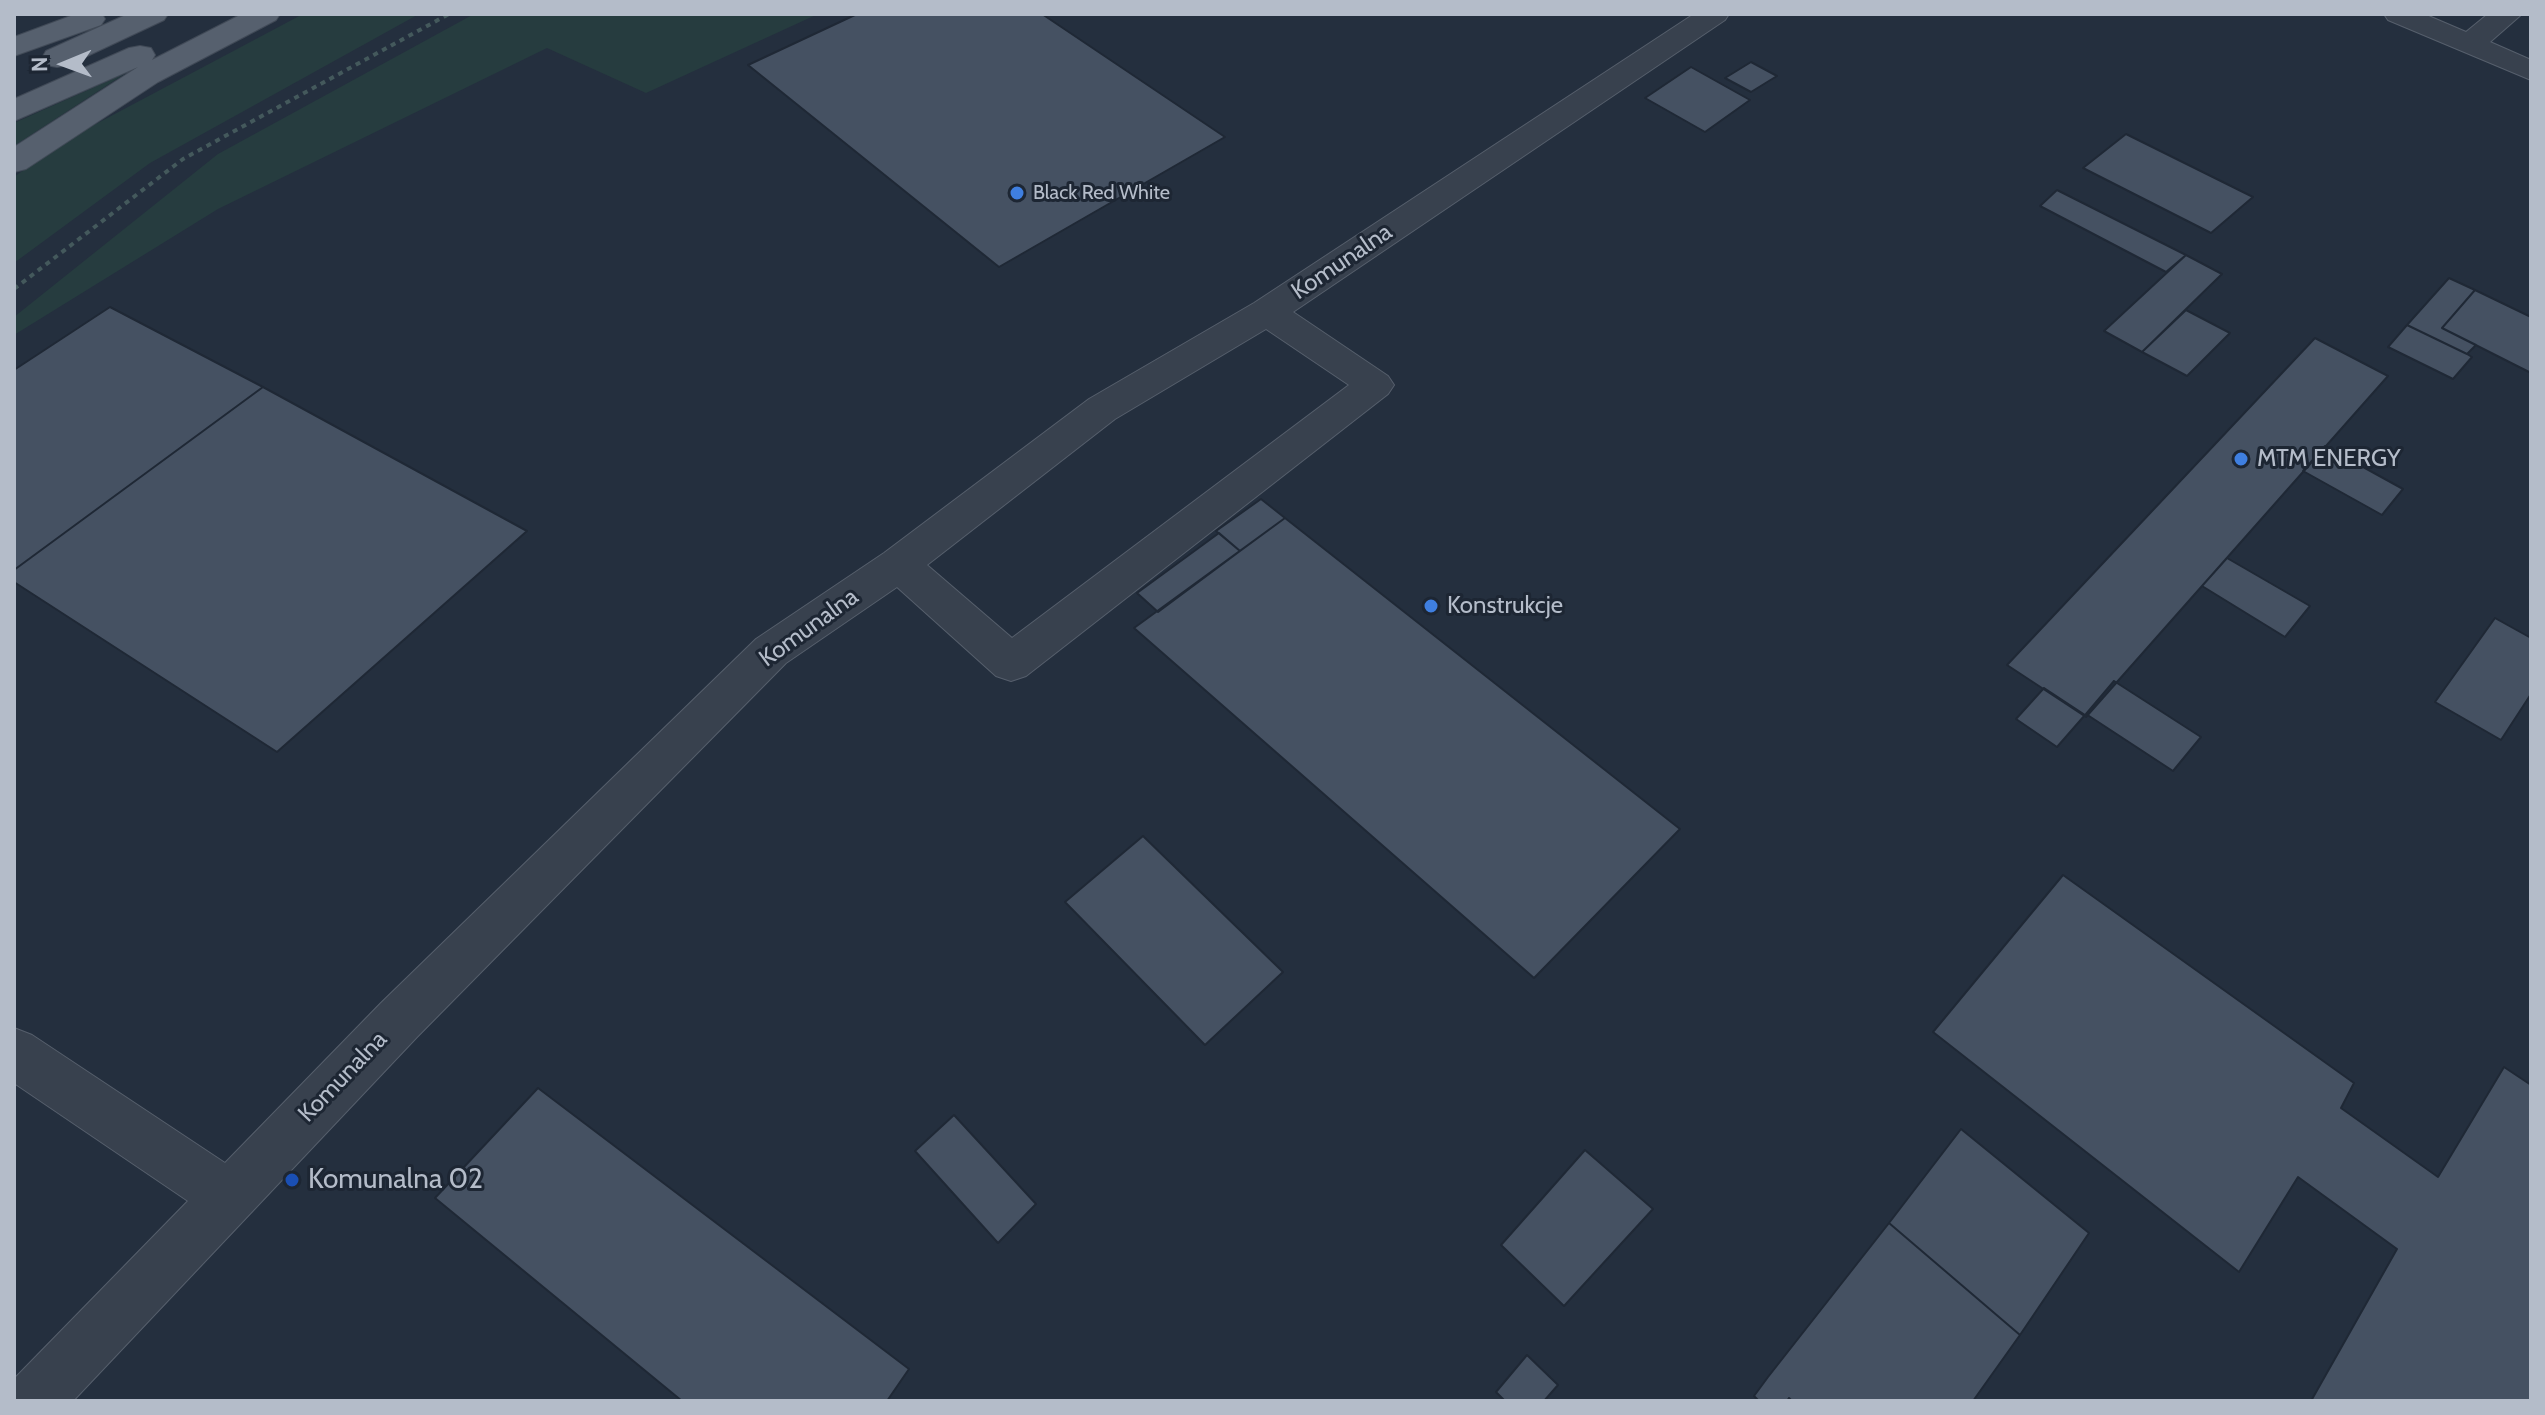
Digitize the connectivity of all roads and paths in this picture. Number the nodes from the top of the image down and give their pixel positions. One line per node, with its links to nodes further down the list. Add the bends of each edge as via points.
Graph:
1 (103, 14): 10 (main road)
2 (153, 14): 12 (main road)
3 (237, 14): 13 (main road)
4 (265, 14): 14 (main road, via 147,75)
5 (449, 14): 15 (path, via 183,159)
6 (1714, 14): 16 (street, Komunalna)
7 (2399, 14): 9 (street)
8 (2507, 14): 9 (street)
9 (2469, 44): 11 (street)
10 (14, 47)
11 (2531, 71)
12 (14, 77)
13 (14, 111)
14 (14, 162)
15 (14, 289)
16 (1267, 312): 17 (street, Komunalna, via 1102,409); 17 (street, via 1375,385 1011,663)
17 (899, 564): 19 (street, Komunalna, via 771,651)
18 (14, 1053): 19 (street)
19 (227, 1196): 20 (street, Komunalna)
20 (33, 1401)

